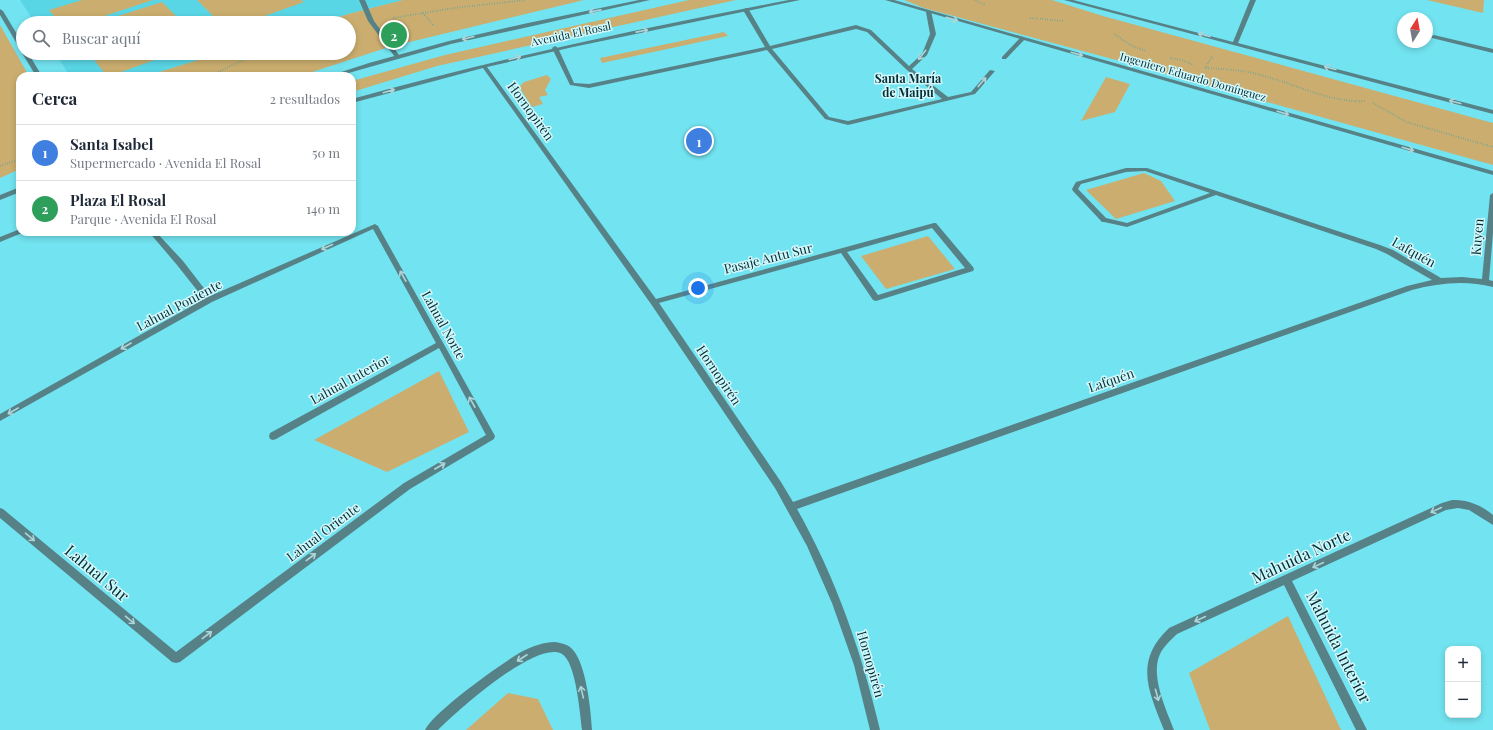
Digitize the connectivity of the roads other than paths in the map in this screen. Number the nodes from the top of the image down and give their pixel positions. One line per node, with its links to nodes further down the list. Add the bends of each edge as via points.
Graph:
1 (362, 0): 17 (street, via 371,22)
2 (647, 0): 17 (street, Avenida El Rosal, one-way to 17, via 504,29)
3 (797, 0): 7 (street, Avenida El Rosal)
4 (888, 0): 9 (street, Ingeniero Eduardo Domínguez)
5 (1067, 0): 13 (street, one-way to 5)
6 (1253, 0): 13 (street)
7 (746, 10): 14 (street, Avenida El Rosal, one-way to 7); 15 (street)
8 (0, 11): 10 (street)
9 (929, 12): 12 (street, Ingeniero Eduardo Domínguez, one-way to 12); 21 (street, one-way to 21, via 933,34 924,55)
10 (16, 37)
11 (1434, 37): 16 (street)
12 (1022, 39): 18 (street); 28 (street, Ingeniero Eduardo Domínguez, one-way to 28)
13 (1235, 43): 27 (street, one-way to 13)
14 (555, 48): 15 (street, via 572,84 589,86); 20 (street, Avenida El Rosal, one-way to 14)
15 (768, 48): 21 (street, via 856,27 869,31); 25 (street, via 827,118 848,123)
16 (1493, 51)
17 (398, 56): 24 (street, Avenida El Rosal)
18 (1004, 58)
19 (29, 60): 23 (street)
20 (484, 66): 26 (street, Avenida El Rosal, one-way to 20); 43 (street, Hornopirén)
21 (909, 69): 25 (street)
22 (992, 71): 25 (street, one-way to 22, via 973,93)
23 (37, 72)
24 (345, 72)
25 (946, 98)
26 (356, 100)
27 (1493, 112)
28 (1493, 173)
29 (16, 192): 32 (street)
30 (1216, 193): 30 (street, Lafquén, via 1145,169 1126,170 1078,183 1075,189 1104,220 1127,225); 40 (street, Lafquén, via 1378,247)
31 (1493, 195): 41 (street, Kuyen)
32 (0, 198)
33 (376, 226): 35 (street, Lahual Poniente, one-way to 35); 44 (street, Lahual Norte, one-way to 33)
34 (16, 233): 38 (street)
35 (356, 235)
36 (156, 236): 42 (street)
37 (353, 236): 42 (street, Lahual Poniente, one-way to 42)
38 (0, 240)
39 (843, 252): 39 (street, Pasaje Antu Sur, via 934,225 970,269 876,298); 43 (street, Pasaje Antu Sur)
40 (1440, 281): 41 (street, Lafquén, via 1464,279); 48 (street, Lafquén, via 1410,288)
41 (1489, 283)
42 (209, 300): 45 (street, Lahual Poniente, one-way to 45)
43 (654, 302): 48 (street, Hornopirén)
44 (440, 344): 46 (street, Lahual Interior); 47 (street, Lahual Norte, one-way to 44)
45 (0, 418)
46 (273, 436)
47 (491, 436): 52 (street, Lahual Oriente, one-way to 47, via 407,486)
48 (791, 507): 55 (street, Hornopirén, via 818,557 839,604)
49 (0, 512): 52 (street, Lahual Sur, one-way to 52)
50 (1493, 521): 51 (street, Mahuida Norte, one-way to 51, via 1473,507 1462,503 1452,504)
51 (1286, 579): 56 (street, Mahuida Norte, one-way to 56, via 1173,632 1161,642 1154,658 1152,677); 57 (street, Mahuida Interior)
52 (176, 658)
53 (430, 730): 54 (street, one-way to 53, via 577,671 571,655 559,648 542,649 526,655 487,681)
54 (588, 730)
55 (875, 730)
56 (1169, 730)
57 (1362, 730)

